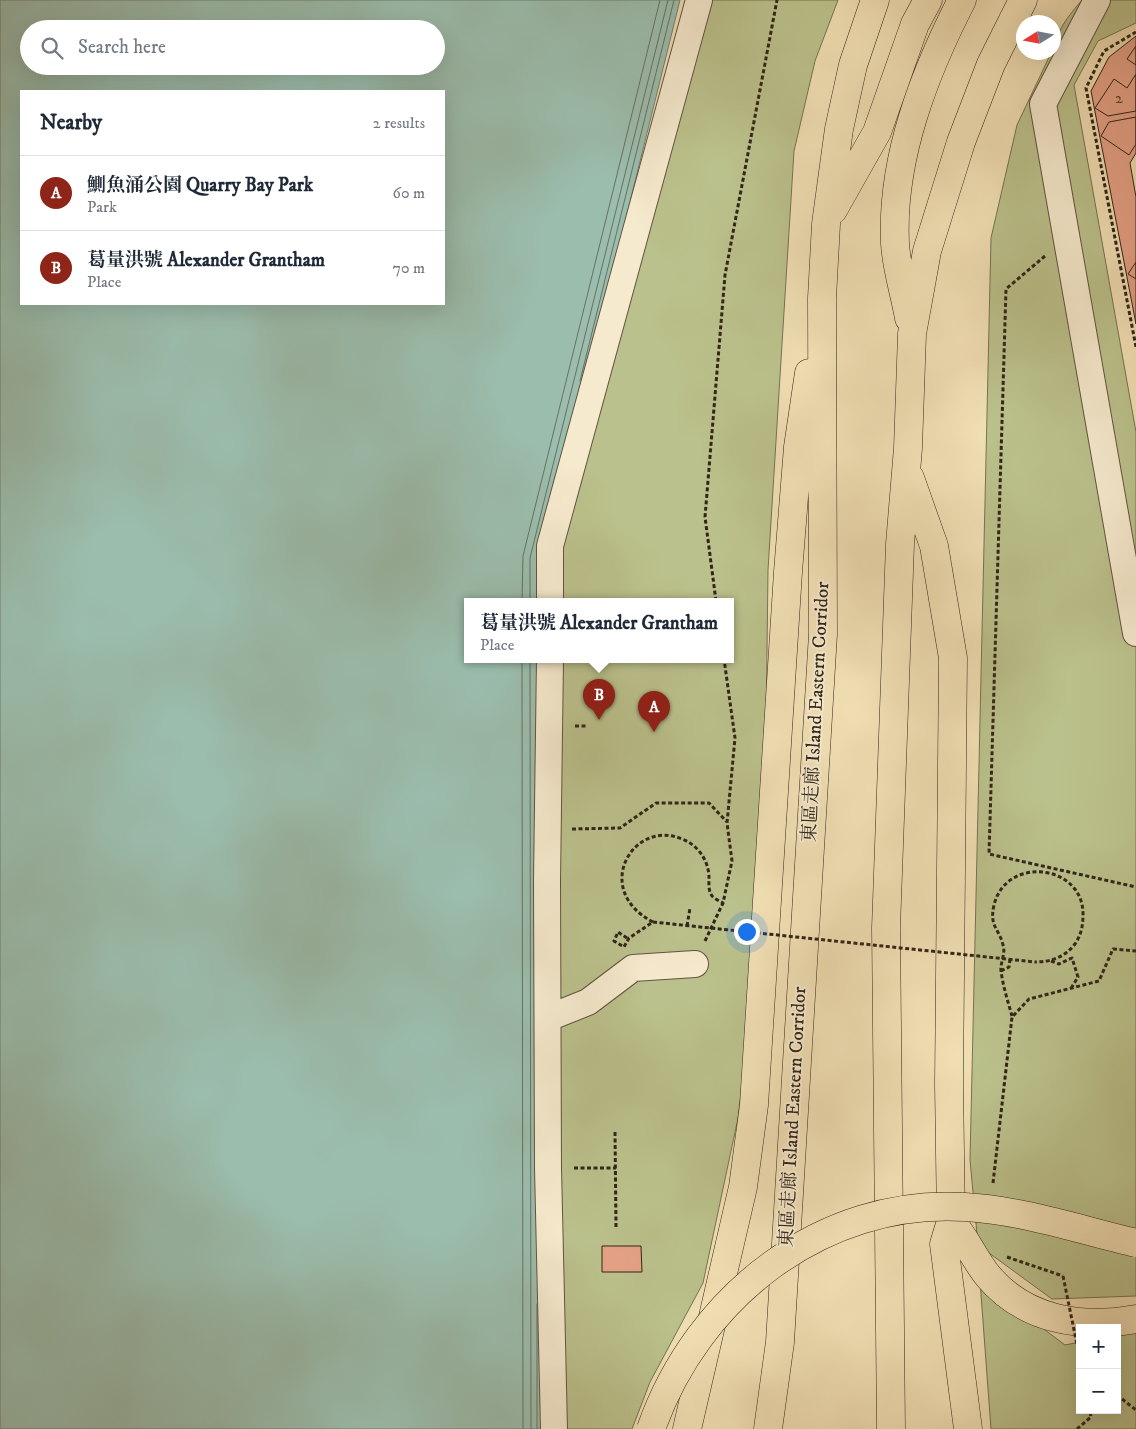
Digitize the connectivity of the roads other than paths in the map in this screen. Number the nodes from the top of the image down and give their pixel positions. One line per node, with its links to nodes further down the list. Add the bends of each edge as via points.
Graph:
1 (699, 0): 11 (street, via 550,546)
2 (875, 0): 7 (highway, 東區走廊 Island Eastern Corridor, via 853,65 839,129)
3 (928, 0): 7 (highway, via 915,24 877,132)
4 (962, 0): 9 (highway, via 923,90 898,170 895,244)
5 (1097, 0): 12 (street, via 1043,104)
6 (1025, 4): 9 (highway, via 991,64 961,142 927,251)
7 (826, 224): 8 (highway, 東區走廊 Island Eastern Corridor)
8 (822, 298): 19 (highway, 東區走廊 Island Eastern Corridor, via 823,634); 22 (highway, via 798,447 754,1105 743,1187)
9 (912, 334): 10 (highway)
10 (907, 470): 16 (highway, via 934,546 953,658 949,1074); 25 (highway, via 900,544 886,928)
11 (550, 598)
12 (1136, 633)
13 (550, 663): 15 (street)
14 (695, 964): 15 (street, via 633,968 588,1002)
15 (548, 1018): 20 (street)
16 (952, 1221): 18 (highway, via 988,1276 1026,1308 1082,1323); 26 (highway, via 944,1244)
17 (1136, 1243): 21 (highway, bridge, via 995,1210 965,1207 902,1211 842,1227 785,1256 725,1304 680,1364)
18 (1136, 1319)
19 (780, 1342): 23 (highway, 東區走廊 Island Eastern Corridor); 24 (highway)
20 (554, 1429)
21 (651, 1429)
22 (687, 1429)
23 (768, 1429)
24 (782, 1429)
25 (890, 1429)
26 (968, 1429)

